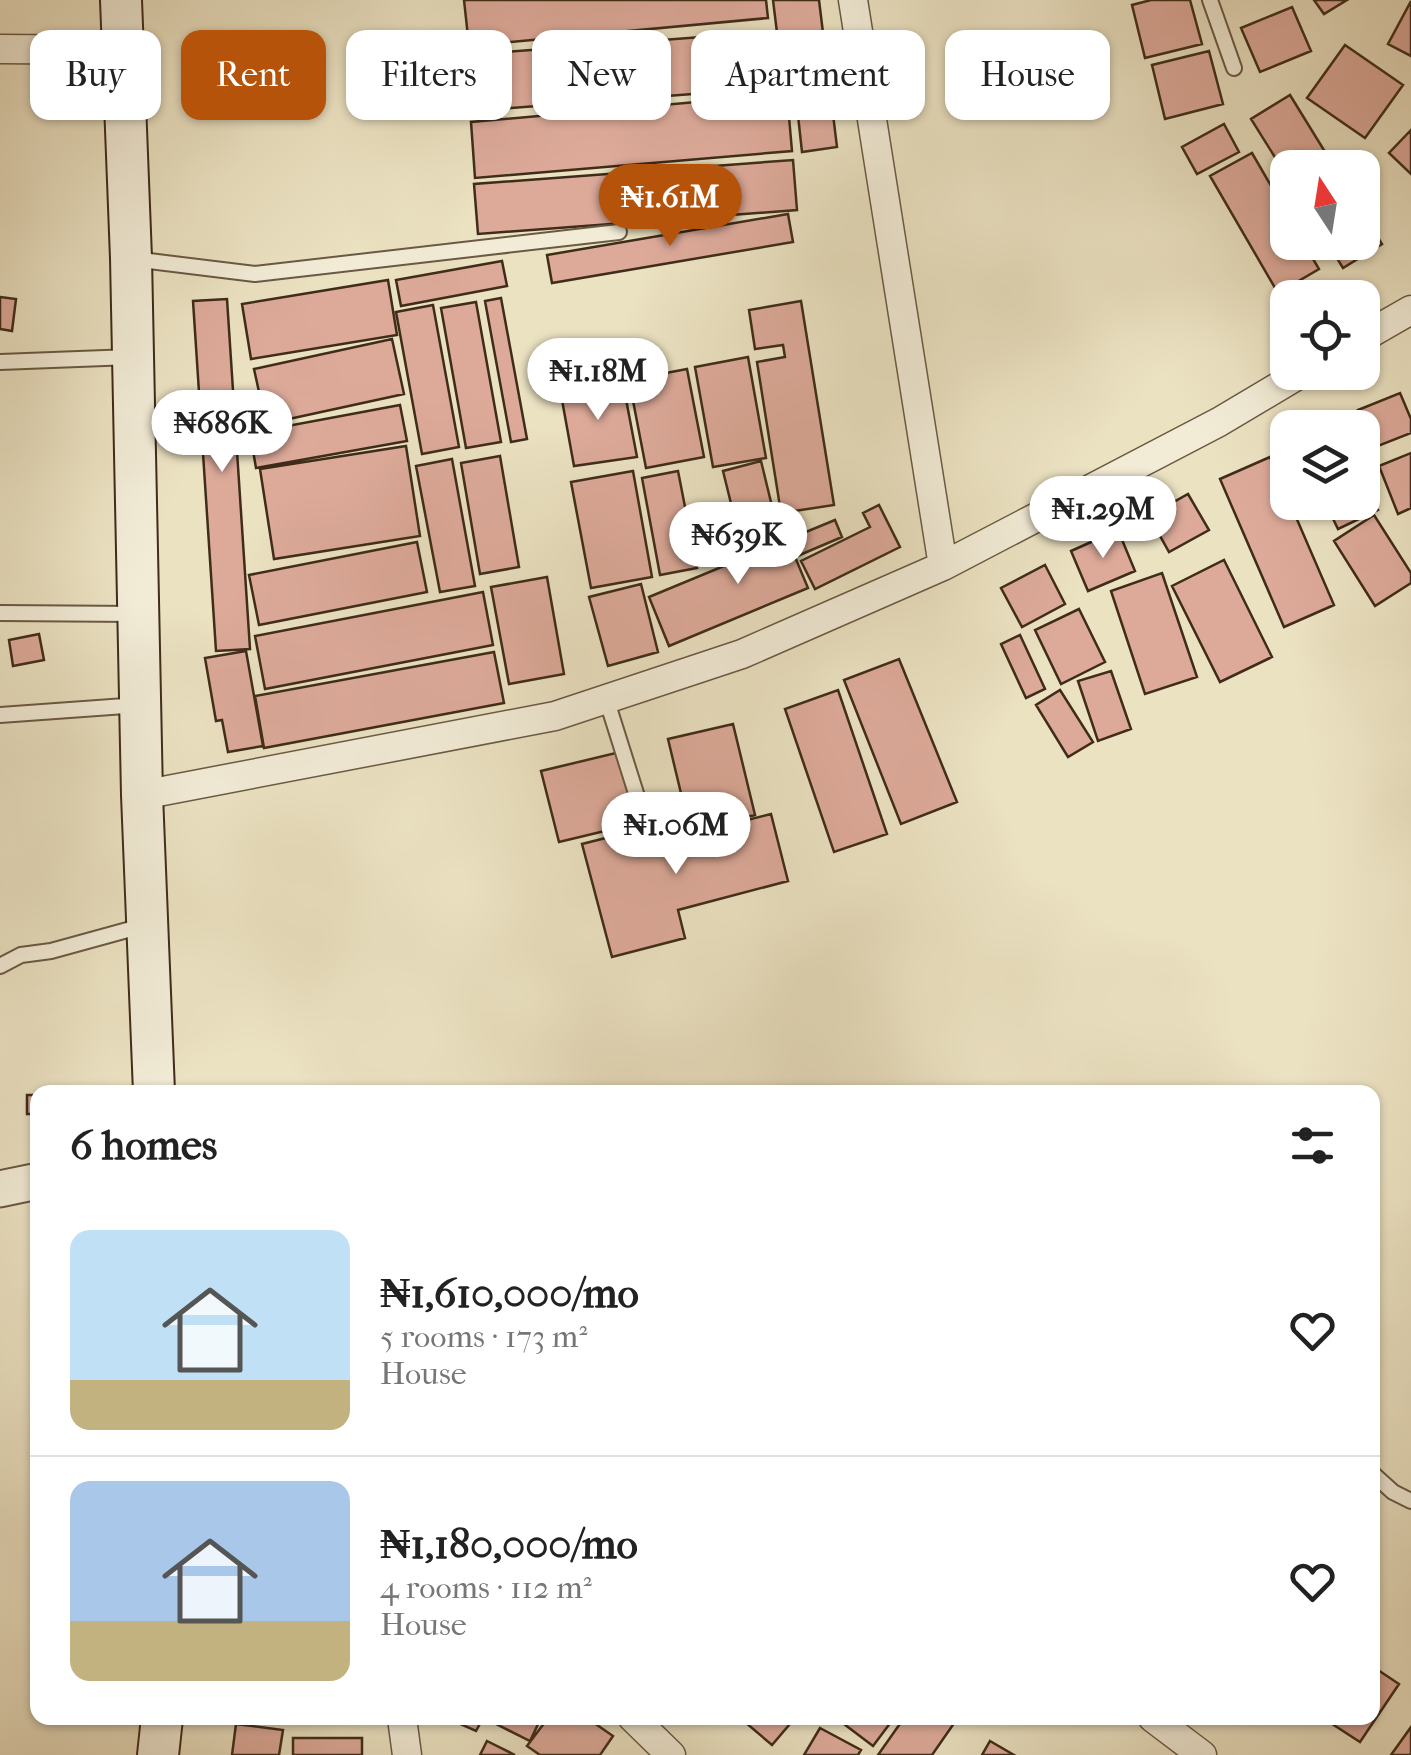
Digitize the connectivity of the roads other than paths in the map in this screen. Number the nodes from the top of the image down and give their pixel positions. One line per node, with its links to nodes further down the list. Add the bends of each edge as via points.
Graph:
1 (121, 0): 4 (main road)
2 (853, 0): 16 (street)
3 (1210, 0): 7 (lane)
4 (122, 30)
5 (0, 49): 6 (street)
6 (30, 49)
7 (1234, 68)
8 (125, 120): 10 (main road)
9 (618, 232): 10 (lane, via 254,274)
10 (131, 258): 13 (main road)
11 (1411, 310): 12 (street)
12 (1380, 328)
13 (132, 357): 14 (lane); 18 (main road)
14 (0, 362)
15 (1273, 390): 16 (street)
16 (943, 566): 19 (street, via 742,654)
17 (0, 613): 18 (lane)
18 (138, 614): 20 (main road)
19 (606, 698): 22 (street, via 555,716); 23 (lane)
20 (140, 704): 21 (lane); 22 (main road)
21 (0, 715)
22 (142, 795): 24 (main road)
23 (646, 824)
24 (148, 924): 25 (lane); 26 (main road)
25 (0, 966)
26 (154, 1085)
27 (30, 1182): 28 (street)
28 (0, 1188)
29 (1380, 1481): 30 (lane)
30 (1411, 1501)
31 (161, 1725): 35 (main road)
32 (403, 1725): 36 (street)
33 (640, 1725): 37 (street)
34 (1162, 1725): 38 (street)
35 (158, 1755)
36 (407, 1755)
37 (671, 1755)
38 (1202, 1755)

